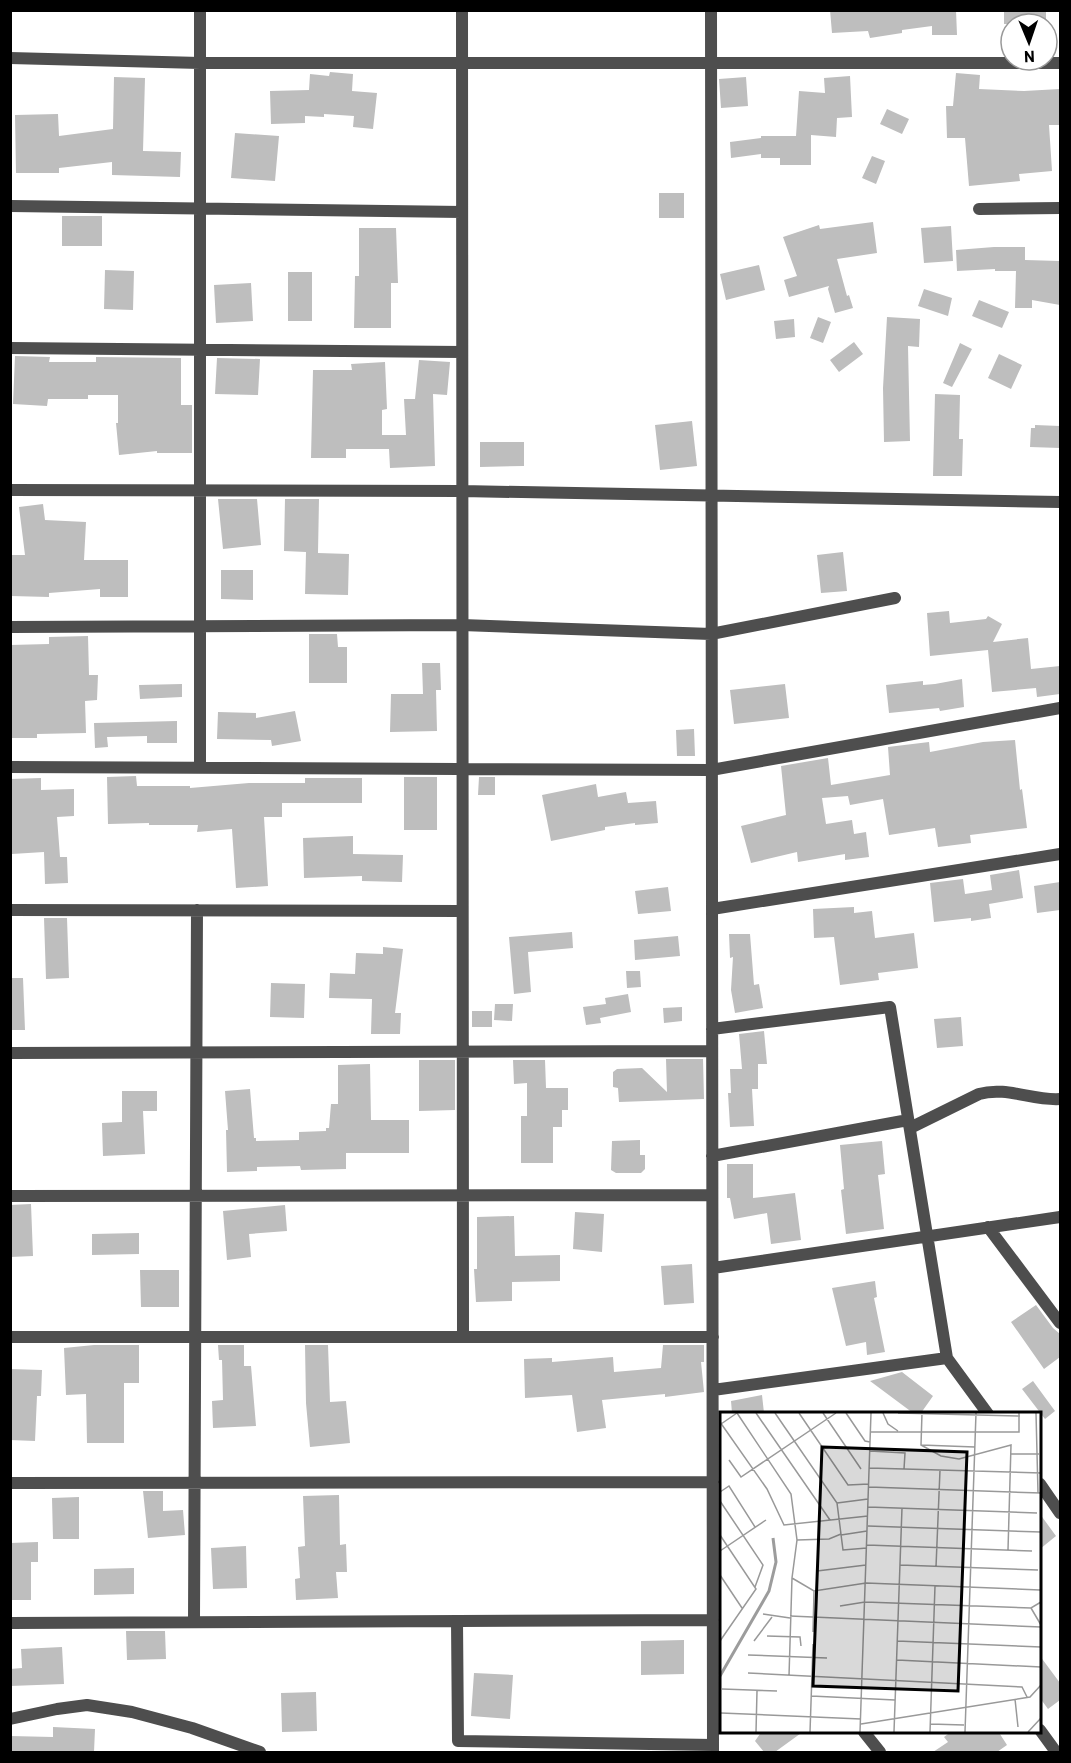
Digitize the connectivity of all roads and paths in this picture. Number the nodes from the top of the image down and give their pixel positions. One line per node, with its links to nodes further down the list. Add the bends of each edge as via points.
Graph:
1 (200, 10): 5 (street)
2 (462, 10): 6 (street)
3 (711, 10): 7 (street)
4 (10, 58): 5 (street)
5 (200, 63): 6 (street); 10 (street)
6 (462, 63): 7 (street); 13 (street)
7 (711, 63): 8 (street); 20 (street)
8 (1060, 63)
9 (10, 206): 10 (street)
10 (200, 208): 13 (street); 15 (street)
11 (1060, 208): 12 (street)
12 (979, 209)
13 (462, 212): 16 (street)
14 (10, 348): 15 (street)
15 (200, 350): 16 (street); 18 (street)
16 (462, 352): 19 (street)
17 (10, 490): 18 (street)
18 (200, 490): 19 (street); 24 (street)
19 (462, 491): 20 (street); 23 (street)
20 (712, 495): 21 (street); 26 (street)
21 (1060, 502)
22 (895, 598): 26 (street)
23 (462, 625): 24 (street); 26 (street); 30 (street)
24 (200, 626): 25 (street); 29 (street)
25 (10, 627)
26 (711, 634): 31 (street)
27 (1060, 708): 31 (street)
28 (10, 766): 29 (street)
29 (200, 767): 30 (street)
30 (462, 767): 31 (street); 36 (street)
31 (711, 770): 33 (street)
32 (1060, 854): 33 (street)
33 (712, 909): 37 (street)
34 (10, 910): 35 (street)
35 (197, 910): 36 (street); 41 (street)
36 (462, 911): 39 (street)
37 (712, 1029): 38 (street); 43 (street, via 890,1007)
38 (712, 1051): 39 (street); 44 (street)
39 (462, 1052): 41 (street); 45 (street)
40 (10, 1053): 41 (street)
41 (196, 1053): 48 (street)
42 (1060, 1099): 43 (street, via 991,1091)
43 (909, 1124): 44 (street); 51 (street)
44 (712, 1156): 46 (street)
45 (462, 1195): 46 (street); 48 (street); 55 (street)
46 (712, 1195): 52 (street)
47 (10, 1196): 48 (street)
48 (196, 1196): 54 (street)
49 (1060, 1216): 50 (street)
50 (988, 1227): 51 (street); 53 (street)
51 (927, 1236): 52 (street); 58 (street)
52 (712, 1268): 57 (street)
53 (1060, 1323)
54 (195, 1335): 55 (street); 56 (street); 63 (street)
55 (463, 1336): 57 (street)
56 (10, 1337)
57 (713, 1337): 59 (street)
58 (947, 1358): 59 (street); 60 (street)
59 (713, 1390): 62 (street)
60 (987, 1412)
61 (10, 1482): 63 (street)
62 (713, 1482): 63 (street); 65 (street)
63 (195, 1483): 68 (street)
64 (1041, 1485): 66 (street)
65 (717, 1502): 67 (street)
66 (1060, 1512)
67 (713, 1620): 69 (street); 74 (street)
68 (194, 1621): 69 (street); 70 (street)
69 (457, 1621): 74 (street, via 458,1741)
70 (10, 1623)
71 (10, 1719): 75 (street, via 87,1705 192,1728)
72 (1041, 1731): 77 (street)
73 (865, 1733): 76 (street)
74 (713, 1749)
75 (260, 1752)
76 (879, 1752)
77 (1056, 1752)

